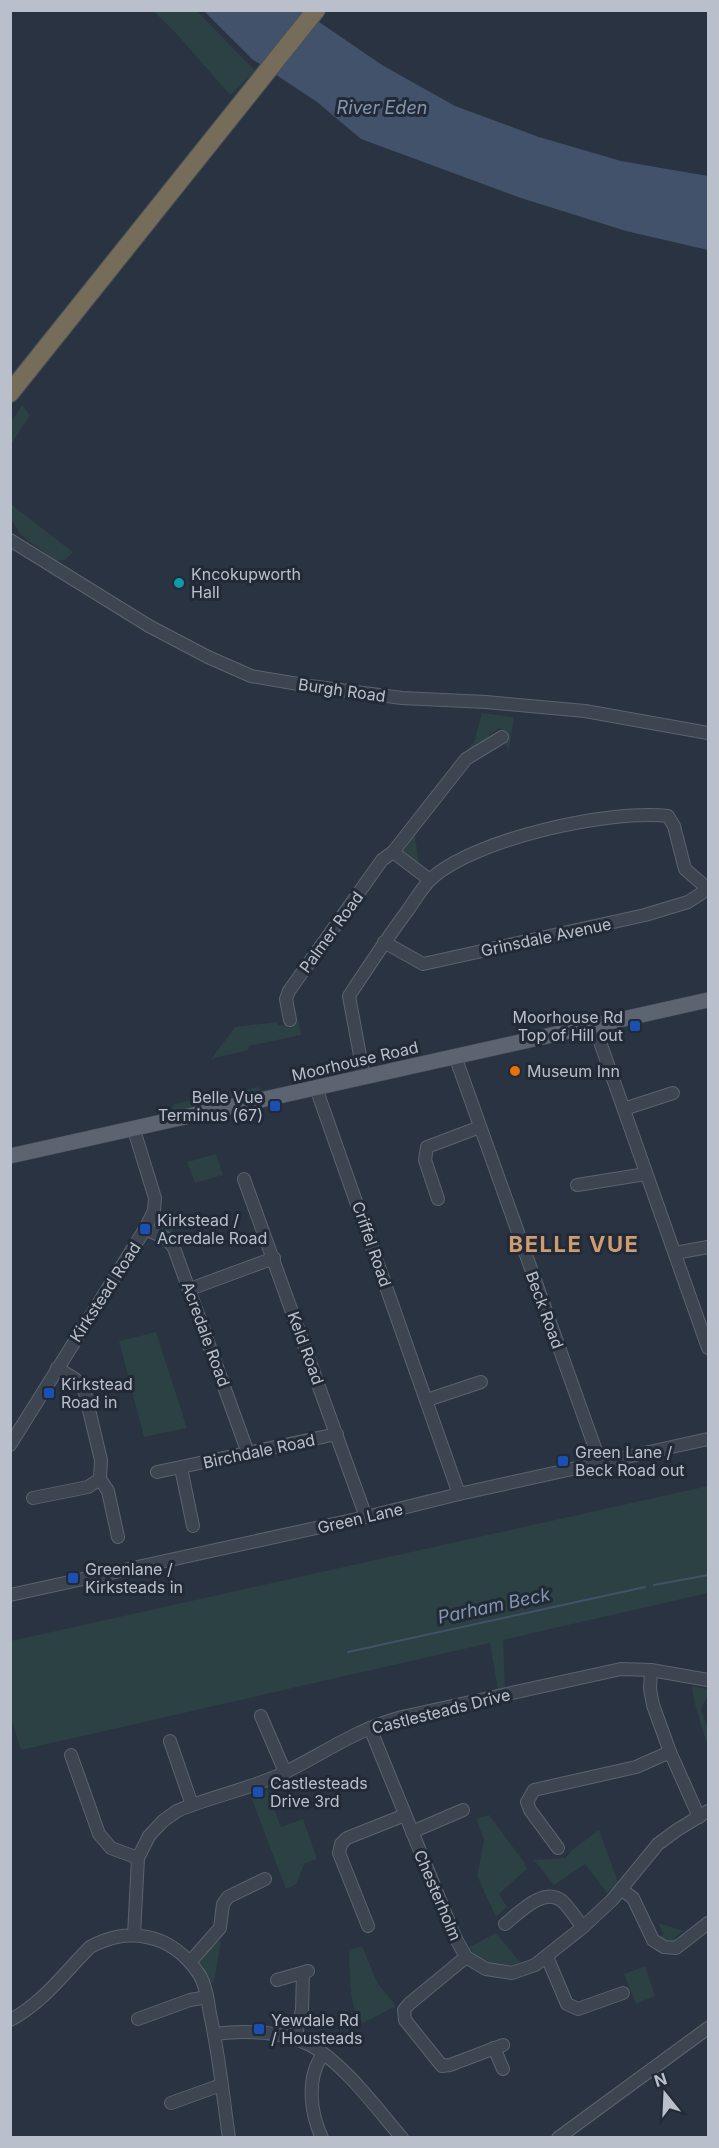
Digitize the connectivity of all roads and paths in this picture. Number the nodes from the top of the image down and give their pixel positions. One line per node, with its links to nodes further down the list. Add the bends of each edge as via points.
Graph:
1 (316, 10): 2 (highway)
2 (10, 393)
3 (10, 540): 4 (street, Burgh Road, via 149,626 250,676 402,698 585,711)
4 (708, 733)
5 (502, 737): 6 (street, Palmer Road, via 466,759)
6 (393, 852): 7 (street); 11 (street, Palmer Road, via 382,860 289,991 286,999)
7 (430, 880): 8 (street, via 456,862 518,837 602,818 647,813 668,816 685,869); 9 (street)
8 (708, 889): 9 (street, Grinsdale Avenue, via 688,902 645,915 423,964)
9 (384, 942): 14 (street, via 349,996)
10 (708, 1000): 12 (main road, Moorhouse Road)
11 (290, 1020)
12 (594, 1025): 13 (main road, Moorhouse Road); 17 (street)
13 (454, 1056): 14 (main road, Moorhouse Road); 18 (street, Beck Road)
14 (364, 1077): 15 (main road, Moorhouse Road)
15 (316, 1088): 19 (main road, Moorhouse Road); 34 (street, Criffel Road)
16 (673, 1093): 17 (street)
17 (624, 1109): 21 (street)
18 (480, 1127): 24 (street, via 427,1147 425,1160); 39 (street, Beck Road)
19 (134, 1130): 20 (main road, Moorhouse Road); 25 (street, Kirkstead Road, via 154,1198 154,1211)
20 (10, 1156)
21 (646, 1174): 23 (street); 27 (street)
22 (244, 1179): 28 (street, Keld Road)
23 (577, 1185)
24 (438, 1199)
25 (145, 1229): 29 (street, Acredale Road, via 166,1239 174,1248); 32 (street, Kirkstead Road)
26 (708, 1247): 27 (street)
27 (675, 1253): 30 (street)
28 (274, 1258): 29 (street); 35 (street, Keld Road)
29 (190, 1289): 38 (street, Acredale Road)
30 (705, 1325): 31 (street)
31 (708, 1348)
32 (57, 1368): 37 (street, Kirkstead Road); 42 (street, via 84,1389 102,1460)
33 (481, 1382): 34 (street)
34 (427, 1400): 43 (street, Criffel Road)
35 (337, 1434): 38 (street, Birchdale Road); 45 (street, Keld Road)
36 (708, 1439): 39 (street, Green Lane)
37 (10, 1444)
38 (248, 1453): 40 (street, Birchdale Road)
39 (600, 1462): 43 (street, Green Lane)
40 (182, 1468): 41 (street, Birchdale Road); 46 (street, Birchdale Road)
41 (157, 1472)
42 (100, 1479): 44 (street, via 88,1487); 47 (street, via 108,1491)
43 (459, 1494): 45 (street, Green Lane)
44 (33, 1498)
45 (366, 1517): 48 (street, Green Lane)
46 (193, 1526)
47 (118, 1536)
48 (10, 1595)
49 (651, 1670): 50 (street, Castlesteads Drive); 52 (street, Castlesteads Drive, via 621,1670 574,1679 402,1717); 54 (street, via 653,1706)
50 (708, 1680)
51 (261, 1716): 56 (street)
52 (370, 1728): 56 (street, Castlesteads Drive); 60 (street, Chesterholm)
53 (170, 1741): 57 (street)
54 (670, 1752): 59 (street); 62 (street, via 636,1767 534,1790 527,1802 530,1810)
55 (71, 1755): 63 (street, via 99,1834 111,1848)
56 (285, 1772): 57 (street, Castlesteads Drive)
57 (192, 1805): 63 (street, Castlesteads Drive, via 177,1811 148,1836)
58 (463, 1810): 61 (street, Chesterholm)
59 (704, 1814): 65 (street, Chesterholm, via 658,1844)
60 (405, 1815): 61 (street, Chesterholm); 68 (street, via 341,1844 339,1852)
61 (412, 1832): 71 (street, Chesterholm)
62 (558, 1848)
63 (138, 1858): 70 (street, Castlesteads Drive)
64 (266, 1879): 73 (street, via 228,1897 223,1904 220,1928)
65 (621, 1890): 66 (street, via 633,1898 653,1940 664,1947 676,1948); 69 (street, Chesterholm)
66 (708, 1923)
67 (505, 1924): 69 (street, via 542,1897 552,1895 562,1900)
68 (368, 1926)
69 (583, 1927): 72 (street, Chesterholm)
70 (134, 1935): 73 (street, via 176,1949); 78 (street, via 90,1947 52,1986)
71 (466, 1957): 72 (street, Chesterholm, via 486,1970 512,1973); 83 (street, Chesterholm, via 409,2004 404,2010 405,2020 442,2066 499,2047)
72 (547, 1957): 75 (street, via 567,2004 572,2007 578,2009)
73 (190, 1962): 76 (street)
74 (277, 1980): 81 (street, via 306,1972)
75 (623, 1993)
76 (207, 1997): 77 (street); 80 (street)
77 (138, 2019)
78 (10, 2020)
79 (708, 2028): 89 (street)
80 (214, 2034): 81 (street, via 255,2032); 84 (street)
81 (295, 2038): 82 (street)
82 (323, 2054): 87 (street, via 312,2074 315,2122); 88 (street)
83 (503, 2069)
84 (221, 2085): 85 (street); 86 (street)
85 (171, 2103)
86 (229, 2138)
87 (322, 2138)
88 (402, 2138)
89 (558, 2138)

